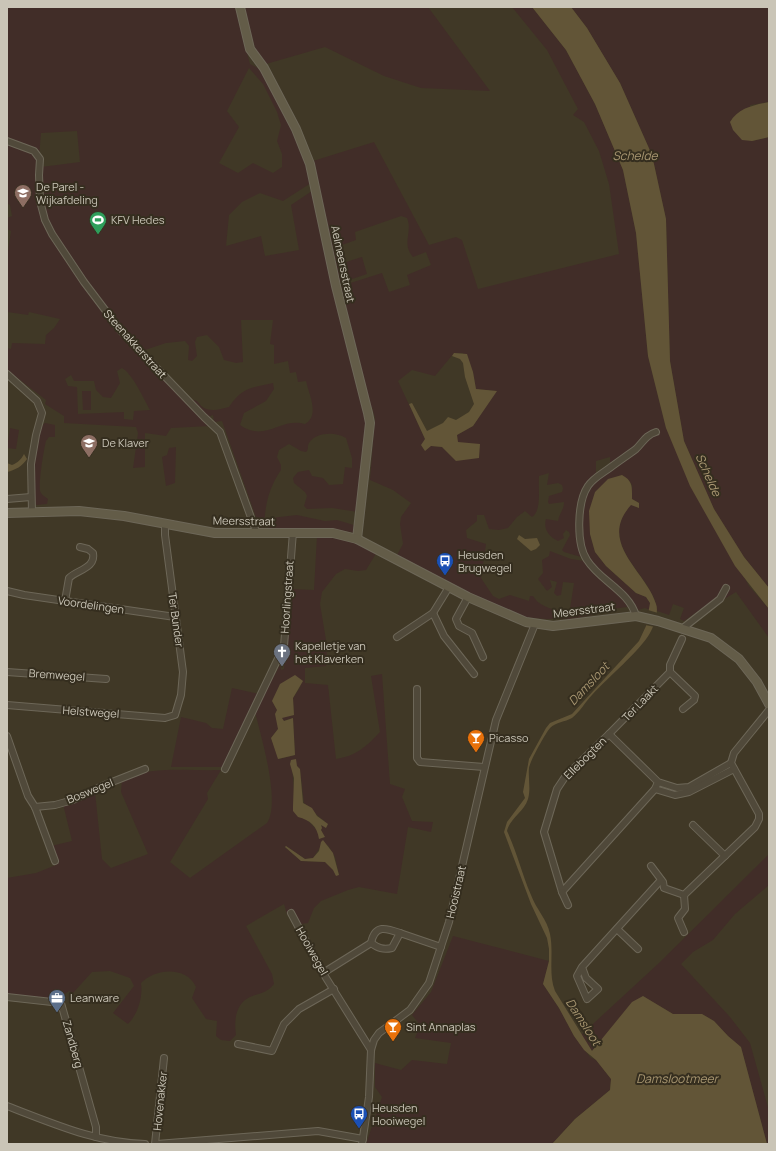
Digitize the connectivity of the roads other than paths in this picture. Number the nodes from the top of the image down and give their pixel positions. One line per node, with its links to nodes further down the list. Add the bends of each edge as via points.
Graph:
1 (240, 7): 12 (main road, Aelmeersstraat, via 250,49 264,68 296,129 310,164 336,286 368,413 370,424)
2 (7, 141): 11 (street, Steenakkerstraat, via 34,151 40,159 39,190 45,220 59,245 109,316 135,347 220,432)
3 (7, 374): 5 (street, via 37,401 42,413 31,464)
4 (656, 432): 20 (street, Meersstraat, via 646,436 636,449 594,479 584,492 579,525 582,548 587,560 630,602)
5 (31, 497): 6 (street); 7 (street)
6 (7, 499)
7 (32, 512): 8 (main road, Meersstraat); 9 (main road, Meersstraat, via 98,512)
8 (7, 513)
9 (165, 524): 11 (main road, Meersstraat, via 215,533); 21 (street, Ter Bunder)
10 (293, 532): 11 (main road, Meersstraat); 12 (main road, Meersstraat, via 333,533); 42 (street, Hoorlingstraat, via 284,647)
11 (257, 534)
12 (357, 539): 14 (main road, Meersstraat)
13 (80, 547): 18 (street, via 88,549 94,557 88,566 69,578)
14 (448, 587): 17 (main road, Meersstraat); 19 (street)
15 (726, 588): 23 (street, via 720,599)
16 (7, 591): 18 (street, Voordelingen)
17 (468, 597): 22 (main road, Meersstraat, via 514,618); 26 (street, via 456,619 459,626 472,633)
18 (65, 600): 21 (street, Voordelingen)
19 (433, 614): 24 (street); 29 (street, via 444,636)
20 (636, 616): 22 (main road, Meersstraat, via 566,625); 23 (main road, Meersstraat)
21 (175, 617): 36 (street, Ter Bunder, via 183,672 181,695)
22 (535, 624): 40 (street, Hooistraat, via 496,720)
23 (683, 628): 32 (main road, Meersstraat, via 711,638 731,651 748,669)
24 (397, 637)
25 (682, 639): 28 (street, Ter Laakt, via 670,665)
26 (483, 657)
27 (7, 672): 30 (street, Bremwegel)
28 (670, 672): 34 (street, via 695,696); 37 (street, Ter Laakt)
29 (474, 674)
30 (106, 679)
31 (417, 689): 40 (street, via 417,758 420,762)
32 (769, 704)
33 (7, 705): 36 (street, Helstwegel, via 165,718)
34 (683, 709)
35 (769, 710): 39 (street, via 734,754)
36 (175, 715)
37 (610, 734): 43 (street, Ellebogten); 52 (street, Ellebogten, via 557,789 544,832)
38 (7, 736): 45 (street, via 28,796)
39 (732, 766): 43 (street, Ellebogten, via 689,787 677,788); 44 (street, via 689,792 675,794); 47 (street, via 759,814 759,819 755,827)
40 (484, 767): 61 (street, Hooistraat)
41 (145, 769): 45 (street, Boswegel, via 73,800)
42 (225, 769)
43 (658, 782): 44 (street)
44 (655, 789): 52 (street)
45 (35, 807): 48 (street)
46 (693, 825): 47 (street)
47 (725, 856): 53 (street)
48 (55, 861)
49 (651, 866): 50 (street)
50 (661, 880): 51 (street); 54 (street)
51 (664, 888): 53 (street); 54 (street, via 656,889)
52 (562, 892): 55 (street, Ellebogten)
53 (684, 895): 58 (street, via 685,909 678,918)
54 (645, 898): 57 (street)
55 (568, 905)
56 (291, 913): 64 (street, Hooiwegel)
57 (617, 929): 62 (street); 63 (street)
58 (684, 932)
59 (400, 933): 60 (street, via 384,928 376,930); 60 (street, via 392,948 385,950); 61 (street)
60 (371, 943): 64 (street)
61 (441, 947): 68 (street, Hooistraat, via 429,983 421,996 410,1010 379,1033)
62 (638, 949)
63 (582, 967): 63 (street, via 586,978 599,989 587,1000 576,976)
64 (323, 973): 65 (street, Hooiwegel)
65 (334, 989): 67 (street, via 299,1008 284,1024 272,1051); 68 (street, Hooiwegel)
66 (7, 997): 71 (street, Zandberg, via 61,1003 96,1127)
67 (238, 1044)
68 (371, 1050): 72 (street, Hooistraat, via 370,1091)
69 (164, 1058): 75 (street, Hovenakker)
70 (7, 1106): 71 (street)
71 (96, 1138): 73 (street)
72 (362, 1141): 75 (street, via 318,1131)
73 (142, 1144): 74 (street)
74 (145, 1144)
75 (156, 1144)

